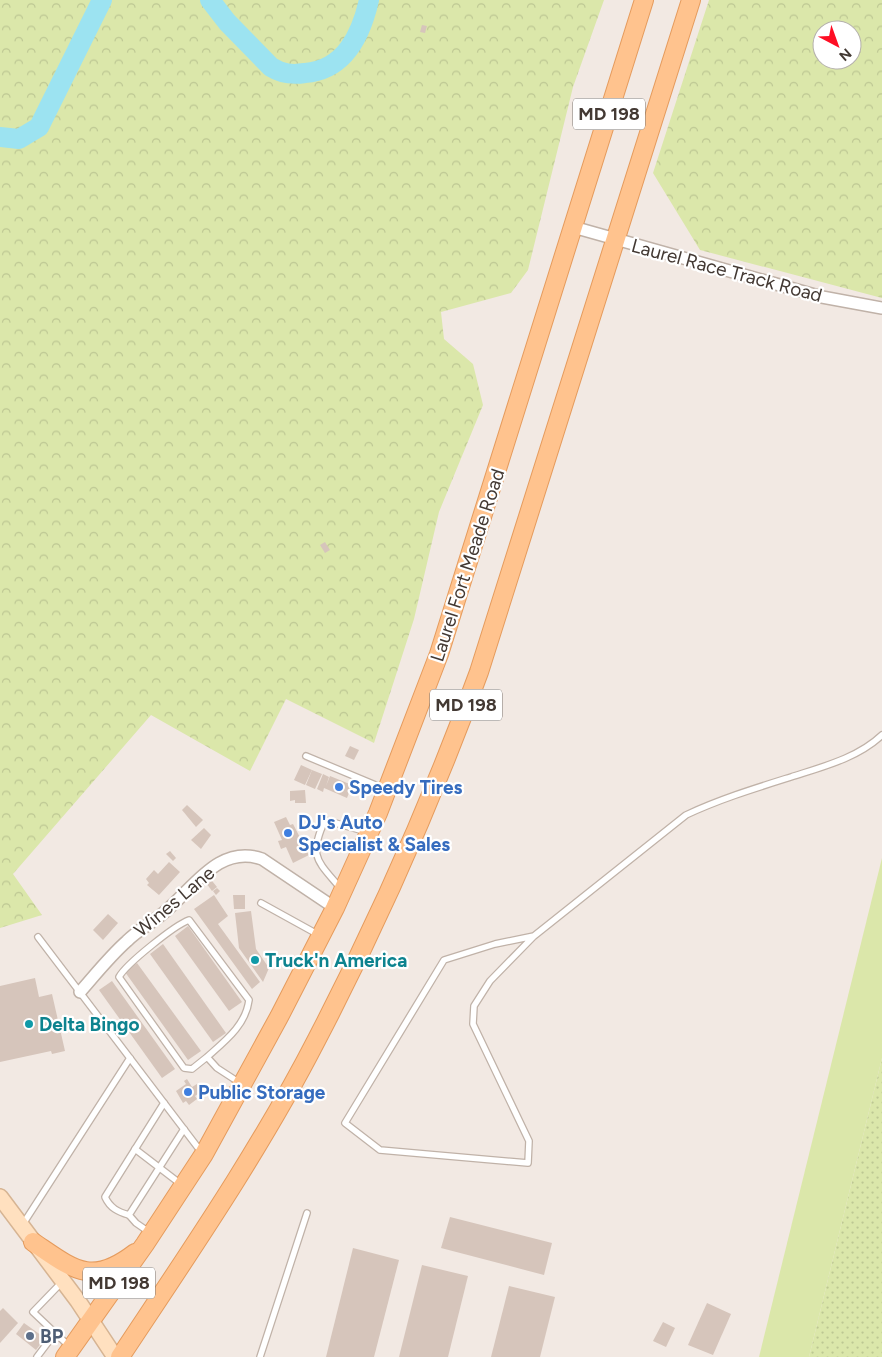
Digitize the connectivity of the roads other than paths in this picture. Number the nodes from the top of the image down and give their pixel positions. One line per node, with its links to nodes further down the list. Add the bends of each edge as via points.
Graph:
1 (644, 0): 3 (main road, Laurel Fort Meade Road / MD 198)
2 (690, 0): 4 (main road, MD 198)
3 (573, 227): 4 (street, Laurel Race Track Road); 8 (main road, Laurel Fort Meade Road / MD 198, via 439,654)
4 (614, 239): 5 (street, Laurel Race Track Road, via 822,297); 38 (main road, MD 198, via 479,672 415,834 372,931 317,1040 247,1162)
5 (882, 308)
6 (882, 735): 14 (lane, via 872,744 837,762 713,802 686,814)
7 (306, 756): 8 (lane)
8 (387, 790): 9 (main road, Laurel Fort Meade Road / MD 198)
9 (369, 832): 10 (main road, Laurel Fort Meade Road / MD 198); 10 (lane, via 325,820 316,841 318,862)
10 (343, 891): 12 (main road, Laurel Fort Meade Road / MD 198)
11 (261, 903): 13 (lane)
12 (335, 908): 13 (main road, Laurel Fort Meade Road / MD 198); 16 (street, Wines Lane, via 262,859 251,855 222,861 187,888 157,919 127,940)
13 (321, 936): 19 (main road, Laurel Fort Meade Road / MD 198)
14 (534, 936): 14 (lane, via 444,960 345,1123 380,1150 528,1163 529,1141 473,1024 474,1006 490,981)
15 (38, 937): 16 (lane)
16 (80, 992): 18 (lane)
17 (207, 1057): 17 (lane, via 229,1038 247,1015 249,1000 189,920 151,946 119,977 184,1068 192,1069); 19 (lane, via 217,1068)
18 (130, 1058): 20 (lane); 29 (lane)
19 (242, 1084): 23 (main road, Laurel Fort Meade Road / MD 198)
20 (164, 1103): 21 (lane); 22 (lane)
21 (184, 1129): 23 (lane); 24 (lane)
22 (136, 1149): 24 (lane); 28 (lane, via 105,1197 109,1205)
23 (204, 1154): 25 (main road, Laurel Fort Meade Road / MD 198)
24 (160, 1168): 25 (lane); 28 (lane)
25 (184, 1187): 30 (main road, Laurel Fort Meade Road / MD 198)
26 (0, 1197): 29 (street)
27 (307, 1213): 39 (lane)
28 (129, 1215): 30 (lane)
29 (22, 1226): 31 (street)
30 (149, 1239): 31 (main road, via 122,1263 99,1273 72,1269); 33 (main road, Laurel Fort Meade Road / MD 198)
31 (33, 1242): 32 (street)
32 (63, 1281): 33 (street); 34 (lane, via 33,1312)
33 (92, 1321): 35 (main road, Laurel Fort Meade Road / MD 198); 37 (street)
34 (56, 1333): 35 (lane); 36 (lane)
35 (68, 1353)
36 (36, 1357)
37 (115, 1357)
38 (120, 1357)
39 (260, 1357)

